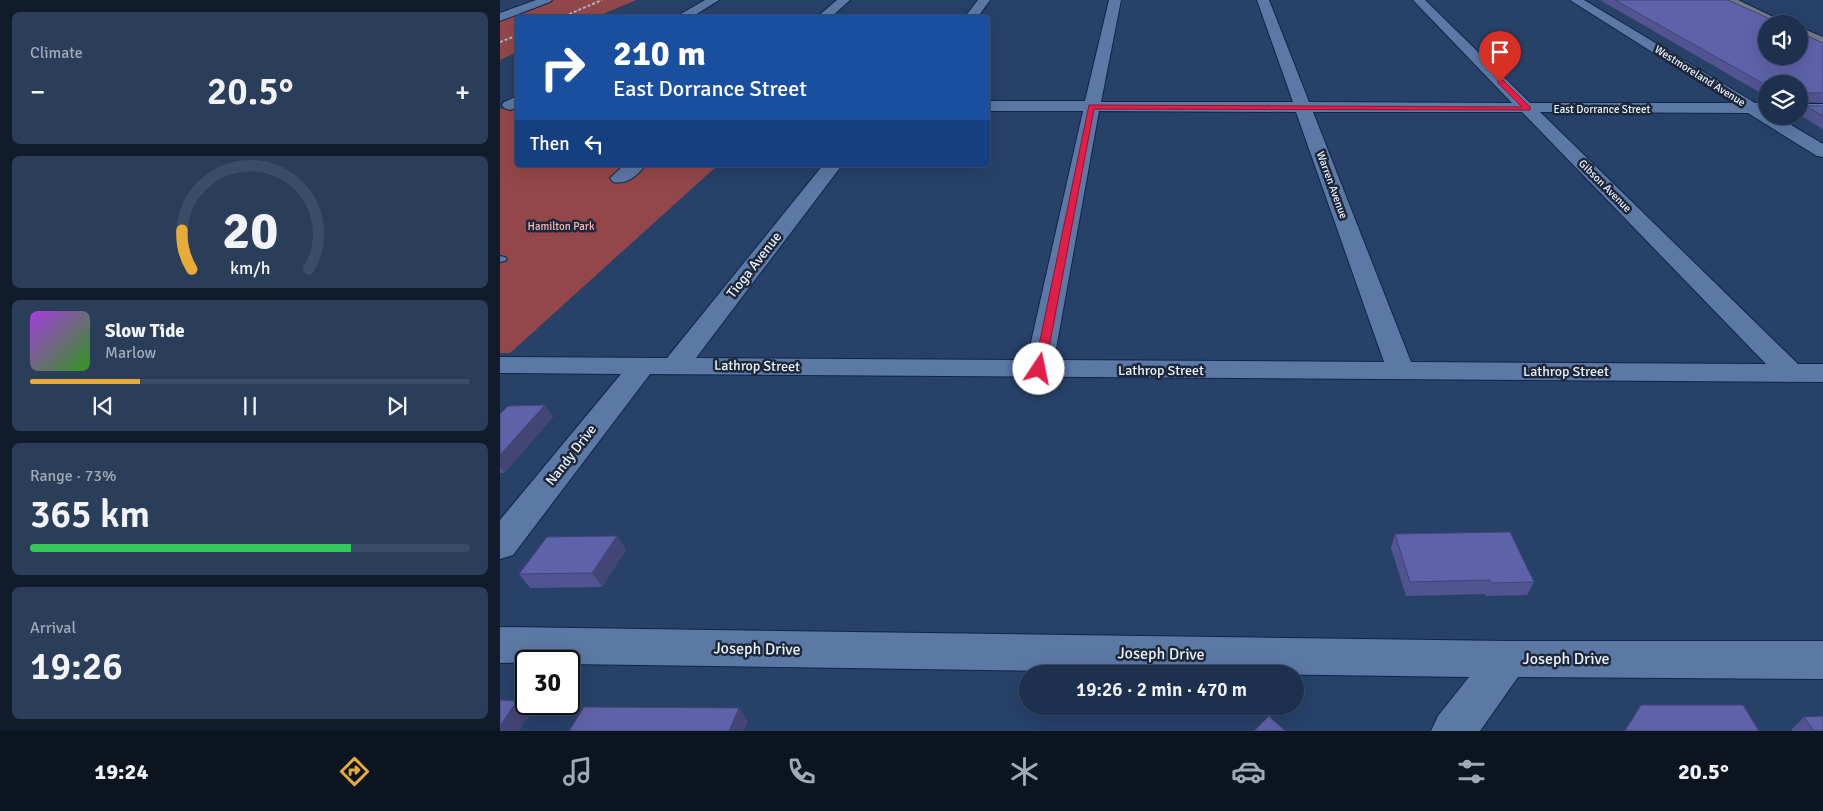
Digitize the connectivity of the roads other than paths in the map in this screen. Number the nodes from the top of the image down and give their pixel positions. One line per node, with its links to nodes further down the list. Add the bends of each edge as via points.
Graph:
1 (546, 0): 14 (street)
2 (713, 0): 10 (street)
3 (844, 0): 11 (street)
4 (984, 0): 12 (street)
5 (1115, 0): 18 (street)
6 (1263, 0): 20 (street, Warren Avenue)
7 (1419, 0): 22 (street, Gibson Avenue)
8 (1576, 0): 19 (street, Westmoreland Avenue)
9 (1729, 0): 13 (main road)
10 (686, 15)
11 (826, 15)
12 (972, 15)
13 (1762, 15)
14 (502, 16)
15 (1808, 35): 16 (main road)
16 (1823, 42)
17 (990, 106): 18 (street, East Dorrance Street)
18 (1092, 107): 20 (street, East Dorrance Street); 33 (street)
19 (1758, 107)
20 (1303, 108): 22 (street, East Dorrance Street); 34 (street, Warren Avenue)
21 (1758, 108): 22 (street, East Dorrance Street)
22 (1528, 109): 36 (street, Gibson Avenue)
23 (1808, 109): 24 (street)
24 (1823, 109)
25 (1784, 125): 26 (street, Westmoreland Avenue)
26 (1823, 152)
27 (634, 167): 29 (street)
28 (831, 167): 32 (street, Tioga Avenue)
29 (620, 178)
30 (500, 366): 31 (street, Lathrop Street)
31 (642, 366): 32 (street, Lathrop Street); 37 (street, Nandy Drive)
32 (675, 366): 33 (street, Lathrop Street)
33 (1039, 369): 34 (street, Lathrop Street)
34 (1401, 370): 36 (street, Lathrop Street)
35 (1823, 372): 36 (street, Lathrop Street)
36 (1791, 373)
37 (500, 545)
38 (500, 645): 39 (street, Joseph Drive)
39 (1508, 658): 40 (street, Joseph Drive); 41 (street)
40 (1823, 660)
41 (1453, 731)

